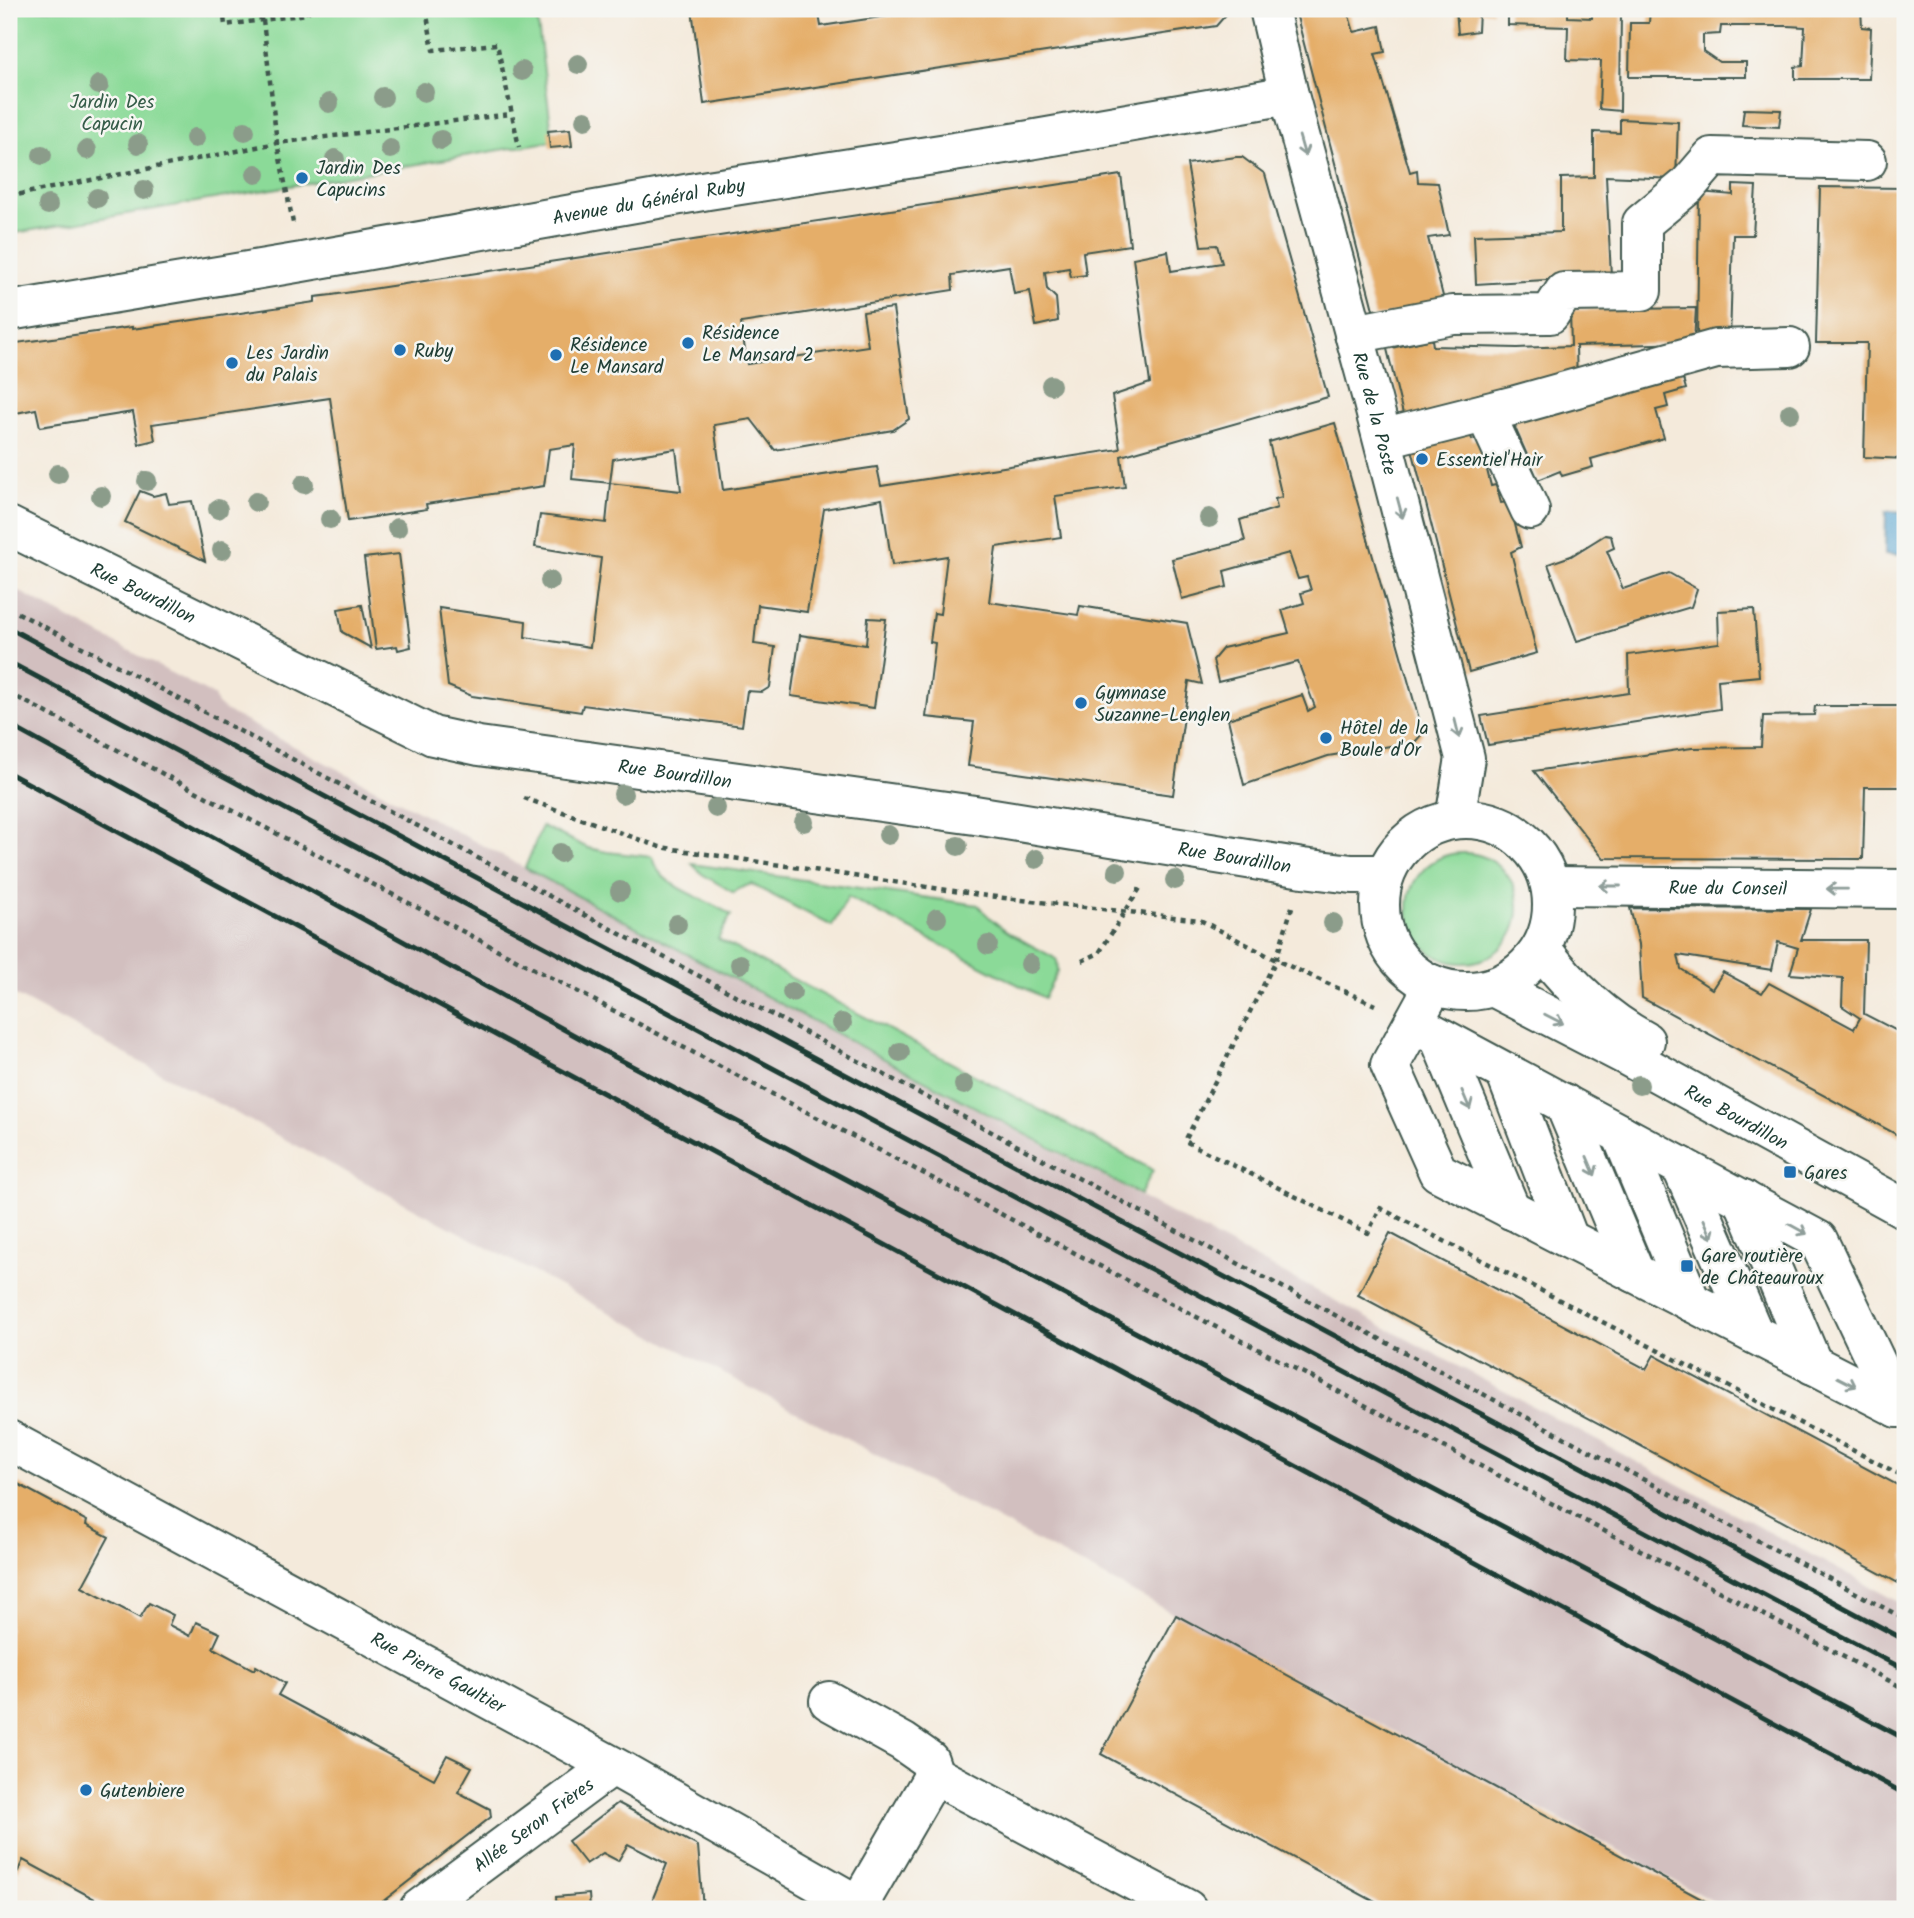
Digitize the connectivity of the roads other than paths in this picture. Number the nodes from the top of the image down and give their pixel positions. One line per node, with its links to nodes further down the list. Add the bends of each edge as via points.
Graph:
1 (1269, 9): 2 (street, Rue de la Poste)
2 (1289, 96): 4 (street, Avenue du Général Ruby, via 694,192); 5 (street, Rue de la Poste, one-way to 5)
3 (1867, 161): 5 (street, via 1712,157 1687,186 1642,223 1642,290 1564,292 1550,314 1453,315)
4 (9, 311)
5 (1354, 334): 11 (street, Rue de la Poste, one-way to 11, via 1465,758)
6 (1790, 347): 7 (street, via 1716,349)
7 (1485, 413): 8 (street); 9 (street)
8 (1397, 435)
9 (1530, 510)
10 (9, 526): 12 (street, Rue Bourdillon, via 433,736 1303,868)
11 (1455, 819): 12 (street, via 1413,837); 13 (street, via 1497,824 1517,835 1532,849)
12 (1385, 874): 16 (street, via 1380,907 1387,940 1406,967)
13 (1550, 886): 14 (street, Rue du Conseil, one-way to 13); 15 (street, via 1551,919)
14 (1905, 889)
15 (1541, 948): 17 (street, via 1512,978); 23 (street, Rue Bourdillon, via 1572,988 1620,1027)
16 (1434, 985): 17 (street, via 1464,991); 18 (street)
17 (1493, 987): 25 (street, Rue Bourdillon, one-way to 25)
18 (1426, 1030): 19 (street); 26 (street, one-way to 26); 26 (street, via 1390,1065 1438,1172)
19 (1505, 1072): 20 (street); 27 (street)
20 (1564, 1103): 21 (street); 28 (street, one-way to 28)
21 (1621, 1134): 22 (street); 29 (street)
22 (1681, 1166): 24 (street); 30 (street, one-way to 30)
23 (1905, 1182)
24 (1743, 1199): 31 (street); 32 (street, one-way to 32, via 1818,1240)
25 (1905, 1209)
26 (1511, 1210): 27 (street)
27 (1569, 1239): 28 (street)
28 (1635, 1273): 29 (street)
29 (1691, 1302): 30 (street)
30 (1754, 1334): 31 (street)
31 (1813, 1365): 32 (street, one-way to 32)
32 (1902, 1408)
33 (9, 1440): 35 (street, Rue Pierre Gaultier)
34 (830, 1701): 36 (street, via 929,1760)
35 (612, 1766): 37 (street, Rue Pierre Gaultier); 38 (street, Allée Seron Frères)
36 (934, 1775): 37 (street); 39 (street)
37 (862, 1908)
38 (419, 1909)
39 (1187, 1909)

